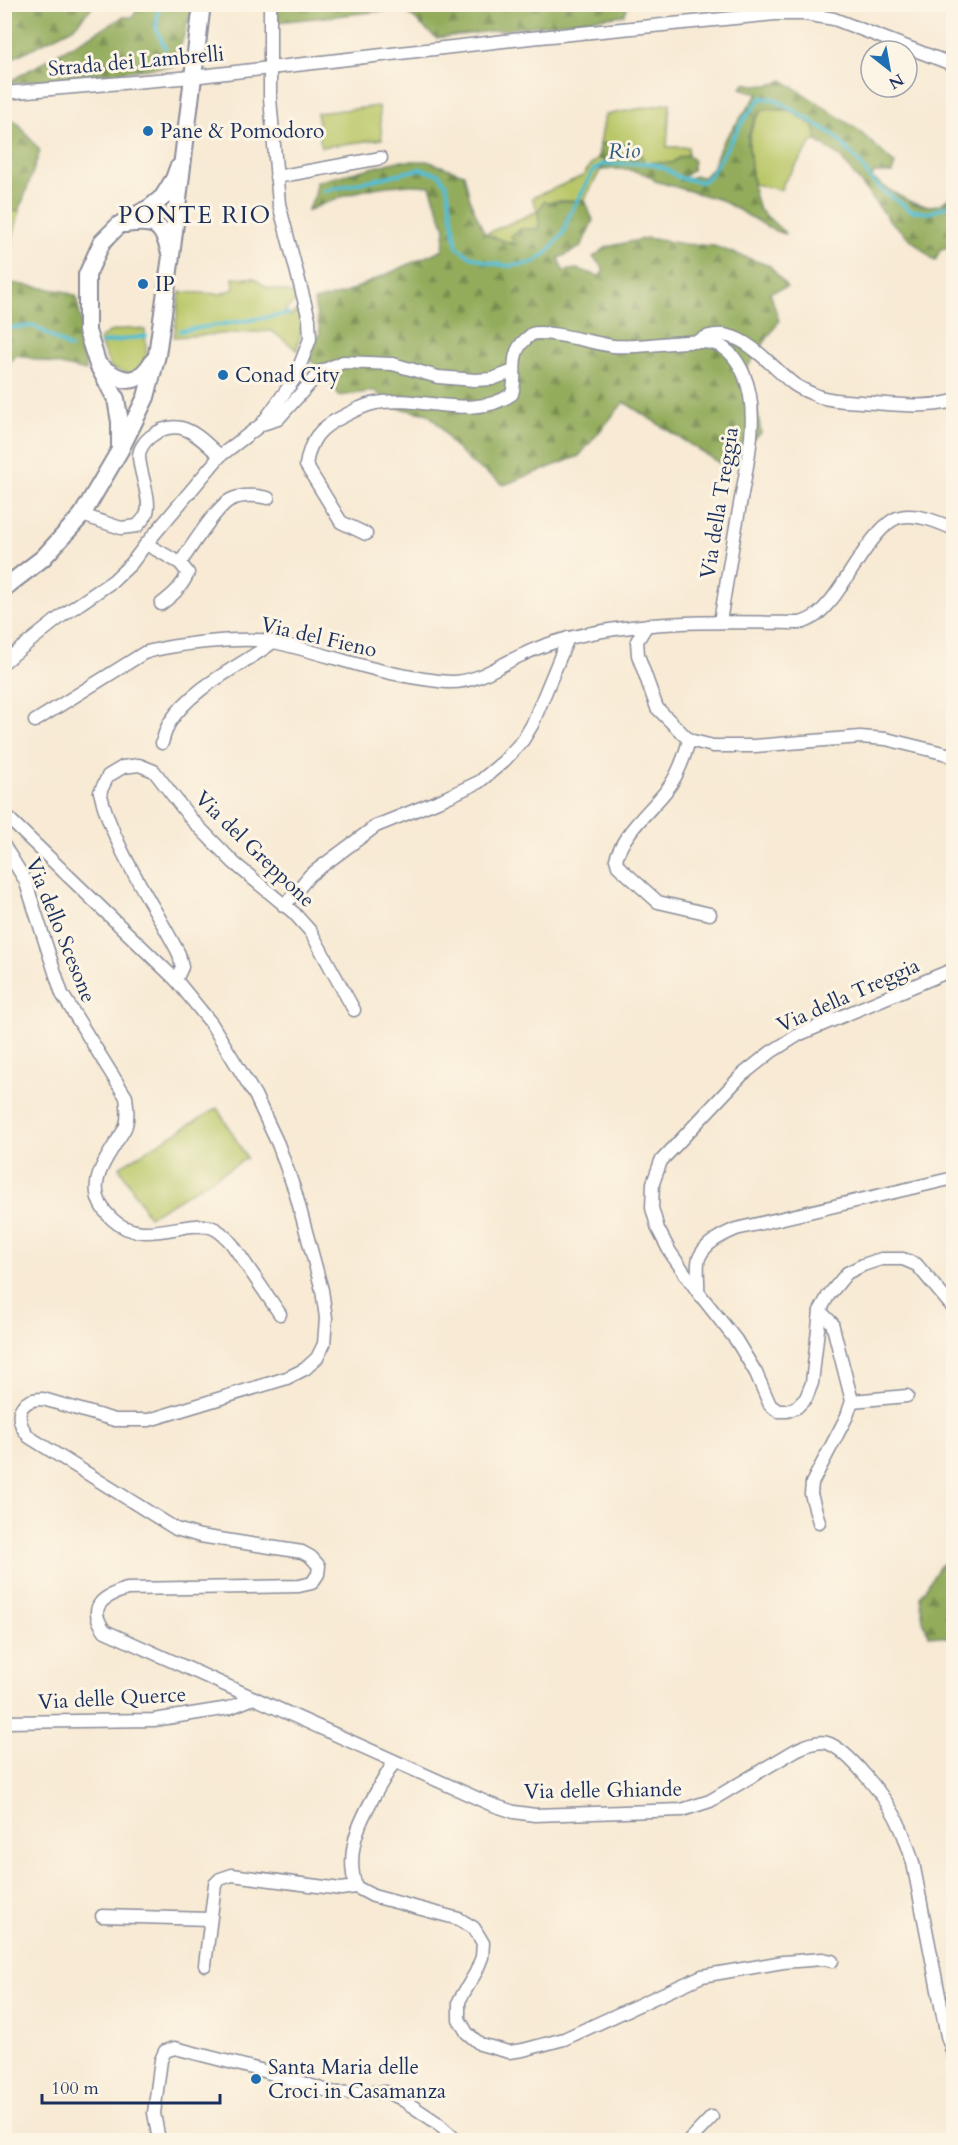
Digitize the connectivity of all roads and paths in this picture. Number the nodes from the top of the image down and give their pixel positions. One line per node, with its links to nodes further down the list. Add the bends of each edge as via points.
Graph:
1 (202, 4): 5 (main road)
2 (270, 4): 4 (street)
3 (954, 65): 4 (street, Strada dei Lambrelli, via 834,19 775,14)
4 (271, 67): 5 (street, Strada dei Lambrelli); 9 (street)
5 (192, 77): 6 (street, Strada dei Lambrelli); 7 (main road)
6 (4, 93)
7 (186, 141): 10 (main road, via 163,197); 11 (main road)
8 (381, 158): 9 (street)
9 (276, 177): 19 (street, via 279,204 309,319 310,339 295,378)
10 (119, 225): 11 (main road, via 152,223 166,236); 14 (main road, via 102,242 87,275 87,331)
11 (171, 256): 13 (main road)
12 (698, 342): 15 (street, Via della Treggia, via 614,346 532,334 518,346); 18 (street, via 718,333 731,336 748,345 793,384 822,397 916,405); 30 (street, Via della Treggia, via 716,344 734,358 750,395 752,435)
13 (157, 355): 14 (main road, via 146,372 128,380 116,378); 16 (main road)
14 (98, 365): 17 (main road)
15 (514, 371): 19 (street, via 475,380 438,377 393,364 343,362 320,372 278,419); 25 (street, Via della Treggia, via 512,394 503,400 468,407 377,403 327,424 309,447 306,465 341,522)
16 (146, 397): 17 (main road, via 135,403); 20 (main road)
17 (116, 399): 20 (main road)
18 (954, 401)
19 (262, 424): 21 (street)
20 (120, 450): 23 (main road)
21 (220, 456): 23 (street, via 191,431 175,426 159,430 146,440 139,453 147,514 137,526 121,528); 26 (street)
22 (268, 498): 27 (street, via 247,495 229,500)
23 (81, 514): 28 (main road, via 43,558)
24 (954, 529): 30 (street, via 936,521 897,517 878,533 841,588 812,620)
25 (366, 534)
26 (146, 544): 27 (street); 34 (street, via 113,581)
27 (180, 563): 29 (street, via 188,573 175,593)
28 (4, 588)
29 (161, 604)
30 (720, 622): 31 (street)
31 (647, 625): 32 (street, Via del Fieno); 36 (street, via 637,641 638,655 657,708)
32 (568, 638): 33 (street, Via del Fieno, via 523,654 483,676 449,682 394,675); 41 (street, via 532,725 504,761 478,782 376,826 310,875)
33 (273, 642): 35 (street, Via del Fieno, via 252,639 144,653); 37 (street, via 191,697 169,723)
34 (4, 663)
35 (35, 721)
36 (689, 740): 38 (street, via 713,746 755,746 860,737 886,739); 42 (street, via 682,766 668,789 630,832 616,859 618,866 658,902)
37 (162, 743)
38 (954, 758)
39 (4, 814): 44 (street)
40 (4, 846): 50 (street, Via dello Scesone, via 25,880 62,994 126,1097 126,1126 98,1174 96,1188 101,1204 111,1219 132,1230 152,1232 203,1226 225,1235)
41 (284, 906): 44 (street, Via del Greppone, via 191,819 154,771 139,765 123,767 108,776 100,792 104,809 117,841 179,954 182,967); 45 (street, Via del Greppone, via 311,932)
42 (710, 914)
43 (954, 969): 47 (street, Via della Treggia, via 800,1034 771,1052 742,1075 661,1161 653,1183 652,1208 670,1252)
44 (176, 980): 54 (street, Via delle Ghiande, via 211,1023 255,1095 278,1144 322,1290 327,1318 324,1344 317,1358 287,1378 149,1420 115,1420 43,1399 31,1399 18,1416 29,1437 176,1529 302,1551 319,1566 312,1583 299,1587 127,1589 102,1599 96,1611 105,1631)
45 (354, 1010)
46 (954, 1178): 47 (street, via 722,1235 699,1259)
47 (698, 1292): 49 (street, Via della Treggia, via 736,1340 770,1405 778,1412 797,1407 806,1398 812,1383)
48 (954, 1309): 49 (street, Via della Treggia, via 917,1265 903,1259 881,1259 848,1274)
49 (820, 1311): 52 (street, via 832,1323)
50 (280, 1314)
51 (907, 1396): 52 (street)
52 (852, 1401): 53 (street, via 812,1483)
53 (819, 1522)
54 (254, 1698): 55 (street, Via delle Querce, via 229,1708 154,1720); 56 (street, Via delle Ghiande)
55 (4, 1722)
56 (394, 1762): 57 (street, via 362,1817 351,1857); 62 (street, Via delle Ghiande, via 514,1812 605,1814 682,1810 710,1801 810,1744 825,1742 839,1749 866,1775 906,1839)
57 (356, 1887): 59 (street, via 341,1889 232,1875 214,1884); 60 (street, via 373,1896 459,1919 474,1928 483,1943 482,1957 459,2001 459,2019 480,2044 509,2052 564,2038 702,1976 783,1962)
58 (102, 1916): 59 (street)
59 (210, 1919): 61 (street)
60 (832, 1961)
61 (205, 1965)
62 (954, 2057)
63 (712, 2117): 66 (street)
64 (159, 2140): 65 (street, via 154,2113 161,2060 165,2051 175,2048 334,2093 386,2092 436,2122)
65 (456, 2140)
66 (690, 2140)

